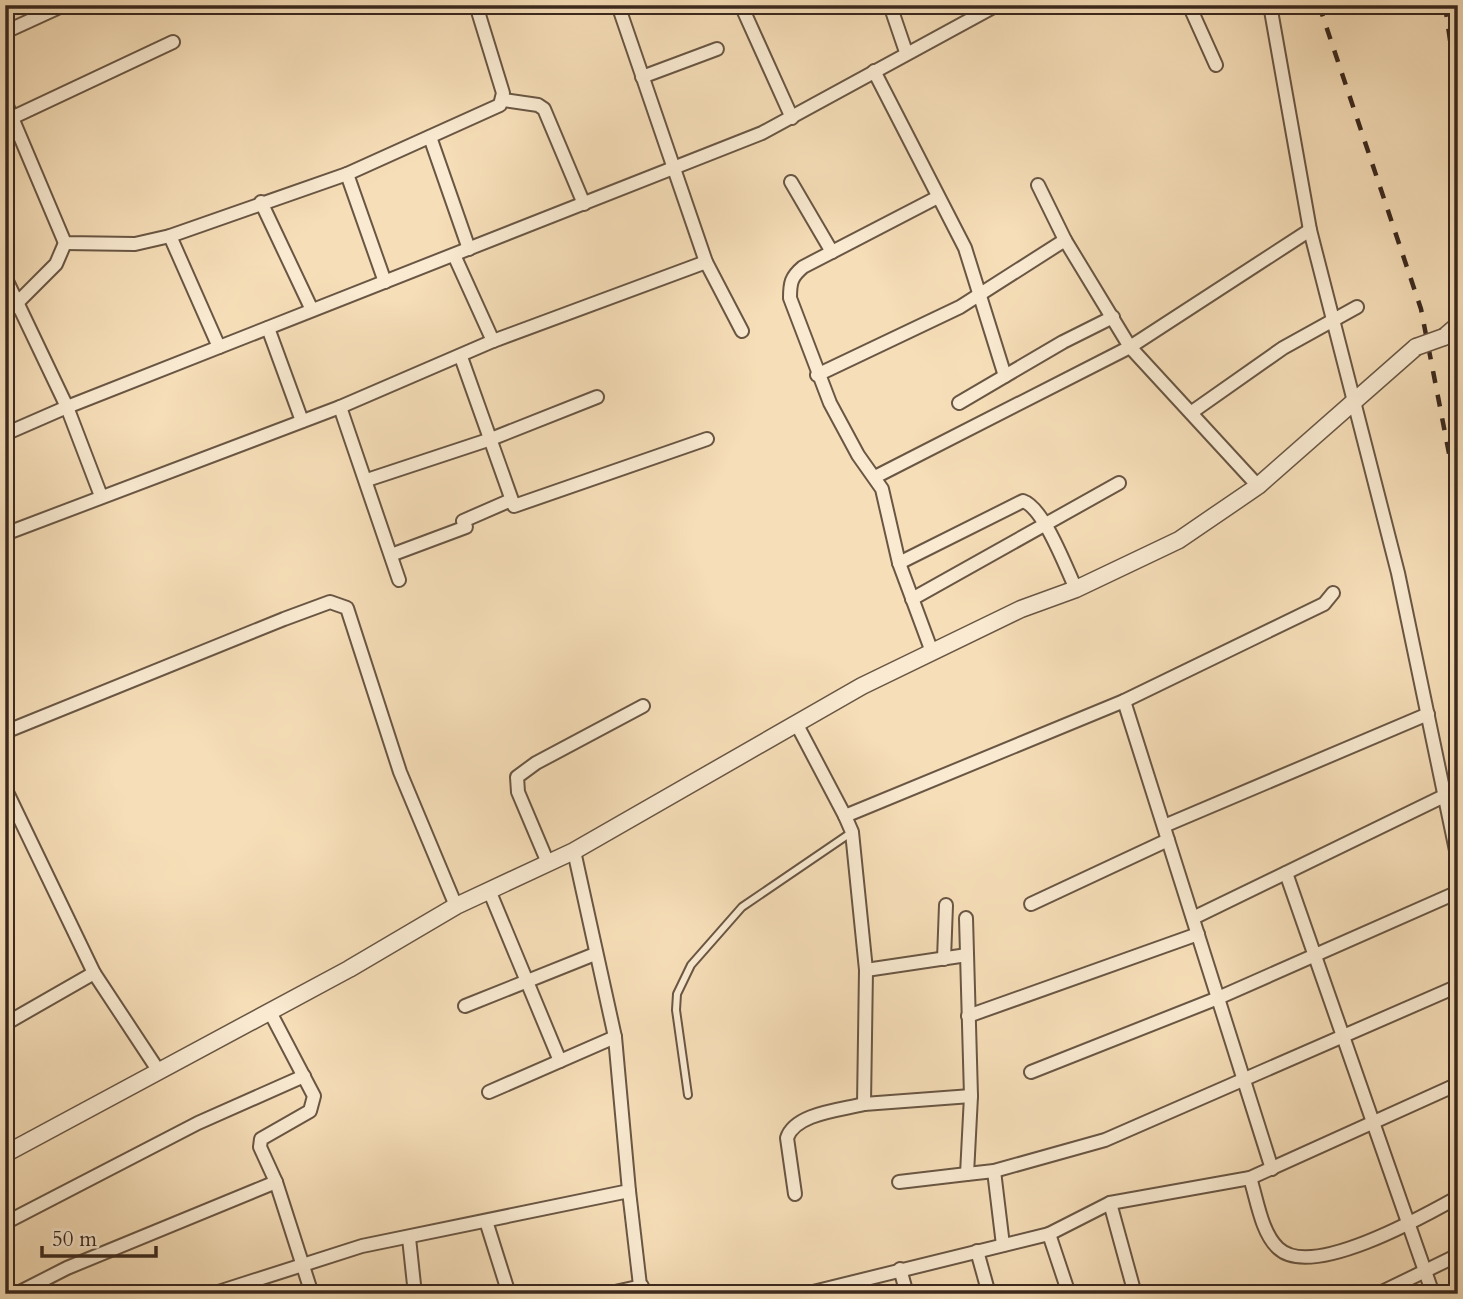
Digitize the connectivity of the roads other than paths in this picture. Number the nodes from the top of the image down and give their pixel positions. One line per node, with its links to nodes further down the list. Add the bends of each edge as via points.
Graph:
1 (64, 5): 9 (street)
2 (477, 5): 16 (street)
3 (618, 5): 15 (street)
4 (741, 5): 18 (street)
5 (890, 5): 12 (street)
6 (996, 5): 12 (street)
7 (1189, 5): 13 (street)
8 (1269, 5): 28 (street)
9 (5, 32)
10 (173, 42): 19 (street)
11 (717, 49): 15 (street)
12 (906, 52): 14 (street)
13 (1216, 65)
14 (873, 71): 18 (street); 25 (street)
15 (642, 77): 21 (street)
16 (504, 100): 20 (street); 27 (street, via 544,109)
17 (5, 101): 19 (street)
18 (792, 118): 21 (street)
19 (9, 119): 31 (street)
20 (430, 137): 22 (street); 32 (street)
21 (673, 167): 27 (street); 35 (street)
22 (347, 174): 26 (street); 37 (street)
23 (791, 183): 33 (street)
24 (1038, 186): 30 (street)
25 (938, 197): 33 (street); 38 (street, via 965,248)
26 (261, 202): 29 (street); 41 (street)
27 (584, 204): 32 (street)
28 (1310, 230): 44 (street); 50 (street)
29 (170, 236): 31 (street, via 135,244); 49 (street)
30 (1065, 240): 38 (street); 43 (street)
31 (65, 243): 39 (street, via 56,264)
32 (470, 249): 34 (street)
33 (832, 252): 52 (street, via 803,267 790,284 790,298)
34 (454, 255): 37 (street); 48 (street)
35 (706, 262): 47 (street); 48 (street)
36 (5, 277): 39 (street)
37 (385, 282): 41 (street)
38 (980, 294): 52 (street); 53 (street)
39 (17, 305): 42 (street); 57 (street)
40 (1357, 307): 44 (street)
41 (312, 310): 46 (street)
42 (5, 315)
43 (1113, 317): 50 (street); 53 (street)
44 (1333, 320): 55 (street); 59 (street, via 1283,348)
45 (1458, 325): 55 (street, bridge, via 1444,337 1416,347)
46 (268, 328): 49 (street); 60 (street)
47 (742, 331)
48 (494, 341): 51 (street)
49 (219, 347): 57 (street)
50 (1130, 347): 59 (street); 64 (street)
51 (461, 357): 58 (street); 62 (street)
52 (817, 375): 64 (street, via 842,429)
53 (1005, 376): 56 (street)
54 (597, 397): 62 (street)
55 (1355, 400): 67 (street); 81 (street)
56 (959, 403)
57 (67, 407): 61 (street); 68 (street)
58 (341, 407): 60 (street); 65 (street)
59 (1192, 412): 67 (street)
60 (302, 421): 68 (street)
61 (5, 434)
62 (491, 439): 65 (street); 69 (street)
63 (707, 439): 69 (street, via 521,506 514,506)
64 (875, 477): 73 (street)
65 (367, 480): 72 (street)
66 (1119, 483): 70 (street)
67 (1258, 486): 75 (street, via 1179,541)
68 (101, 496): 71 (street)
69 (511, 500): 72 (street)
70 (1045, 524): 73 (street, via 1030,503 1013,503); 75 (street); 77 (street)
71 (5, 534)
72 (391, 555): 74 (street)
73 (899, 563): 77 (street)
74 (400, 580)
75 (1076, 589): 78 (street, via 1021,609)
76 (1332, 593): 79 (street, via 1324,604)
77 (912, 599): 78 (street)
78 (932, 652): 82 (street)
79 (1124, 701): 86 (street); 87 (street)
80 (643, 706): 92 (street, via 517,777 518,792)
81 (1428, 714): 85 (street); 87 (street)
82 (796, 723): 86 (street); 90 (street)
83 (5, 732): 98 (street, via 284,618 330,602 347,608 400,772)
84 (5, 788): 107 (street)
85 (1442, 797): 91 (street); 93 (street)
86 (845, 816): 88 (street)
87 (1164, 826): 89 (street)
88 (852, 832): 106 (street); 124 (lane, via 742,907 691,965 677,993 676,1010)
89 (1168, 840): 96 (street); 100 (street)
90 (575, 851): 92 (street); 102 (street)
91 (1458, 860)
92 (548, 863): 94 (street)
93 (1286, 873): 100 (street); 103 (street)
94 (489, 890): 98 (street); 108 (street)
95 (1458, 892): 103 (street)
96 (1031, 904)
97 (946, 905): 105 (street)
98 (456, 906): 112 (street)
99 (966, 918): 104 (street)
100 (1193, 918): 101 (street)
101 (1198, 934): 110 (street); 113 (street)
102 (595, 954): 108 (street); 115 (street)
103 (1314, 955): 110 (street); 116 (street)
104 (967, 956): 105 (street); 113 (street)
105 (944, 959): 106 (street)
106 (866, 970): 126 (street)
107 (94, 973): 114 (street); 118 (street)
108 (528, 981): 111 (street); 117 (street)
109 (1458, 986): 116 (street)
110 (1218, 998): 119 (street); 121 (street)
111 (465, 1006)
112 (270, 1012): 118 (street); 120 (street)
113 (968, 1016): 125 (street)
114 (5, 1024)
115 (615, 1037): 117 (street); 135 (street)
116 (1343, 1037): 121 (street); 127 (street)
117 (560, 1061): 123 (street)
118 (158, 1070): 128 (street)
119 (1031, 1072)
120 (304, 1076): 133 (street, via 314,1096 310,1111 261,1139 260,1147); 140 (street, via 198,1123)
121 (1244, 1080): 129 (street); 130 (street, via 1105,1140)
122 (1458, 1084): 127 (street)
123 (489, 1092)
124 (688, 1094)
125 (971, 1097): 126 (street); 131 (street)
126 (864, 1104): 136 (street, via 803,1121 790,1131)
127 (1375, 1122): 129 (street); 141 (street)
128 (5, 1154)
129 (1272, 1169): 132 (street)
130 (994, 1171): 131 (street); 144 (street)
131 (967, 1174): 134 (street)
132 (1250, 1178): 138 (street); 141 (street, via 1268,1234 1287,1255 1324,1255)
133 (276, 1182): 147 (street); 151 (street, via 66,1268)
134 (899, 1182)
135 (629, 1191): 139 (street); 150 (street)
136 (795, 1194)
137 (1458, 1197): 141 (street)
138 (1110, 1203): 142 (street); 161 (street)
139 (486, 1222): 143 (street); 155 (street)
140 (5, 1223)
141 (1409, 1225): 149 (street)
142 (1049, 1234): 144 (street); 160 (street)
143 (409, 1238): 147 (street); 154 (street)
144 (1003, 1245): 145 (street)
145 (976, 1251): 148 (street); 159 (street)
146 (1458, 1255): 149 (street)
147 (302, 1265): 152 (street); 153 (street)
148 (900, 1269): 157 (street); 158 (street)
149 (1424, 1271): 162 (street); 163 (street)
150 (642, 1290): 156 (street)
151 (16, 1294)
152 (212, 1294)
153 (312, 1294)
154 (415, 1294)
155 (509, 1294)
156 (606, 1294)
157 (805, 1294)
158 (907, 1294)
159 (989, 1294)
160 (1069, 1294)
161 (1135, 1294)
162 (1378, 1294)
163 (1433, 1294)

